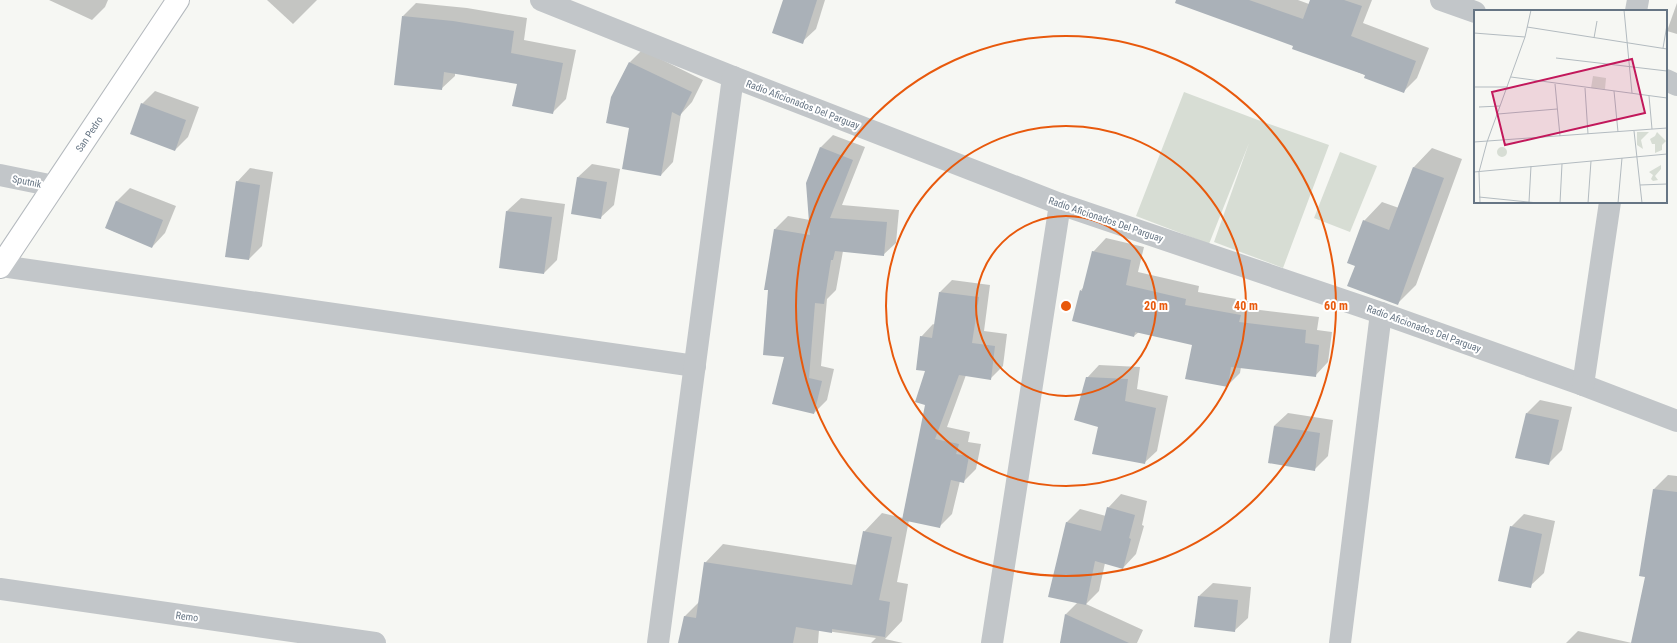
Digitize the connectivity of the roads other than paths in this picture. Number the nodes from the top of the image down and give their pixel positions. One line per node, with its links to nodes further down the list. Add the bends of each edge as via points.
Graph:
1 (178, 0): 11 (main road, San Pedro)
2 (541, 0): 7 (street, Radio Aficionados Del Parguay)
3 (1441, 0): 6 (street)
4 (1638, 0): 5 (street)
5 (1636, 10)
6 (1474, 12)
7 (733, 77): 13 (street, Radio Aficionados Del Parguay); 16 (street)
8 (1667, 80): 9 (street)
9 (1677, 84)
10 (0, 175): 11 (street, Sputnik)
11 (54, 186): 14 (main road, San Pedro)
12 (1610, 203): 17 (street)
13 (1060, 204): 15 (street, Radio Aficionados Del Parguay); 22 (street)
14 (1, 266): 16 (street)
15 (1381, 313): 17 (street, Radio Aficionados Del Parguay); 23 (street)
16 (695, 366): 21 (street)
17 (1583, 385): 18 (street, Radio Aficionados Del Parguay)
18 (1677, 421)
19 (0, 589): 20 (street, Remo)
20 (375, 643)
21 (658, 643)
22 (992, 643)
23 (1340, 643)

